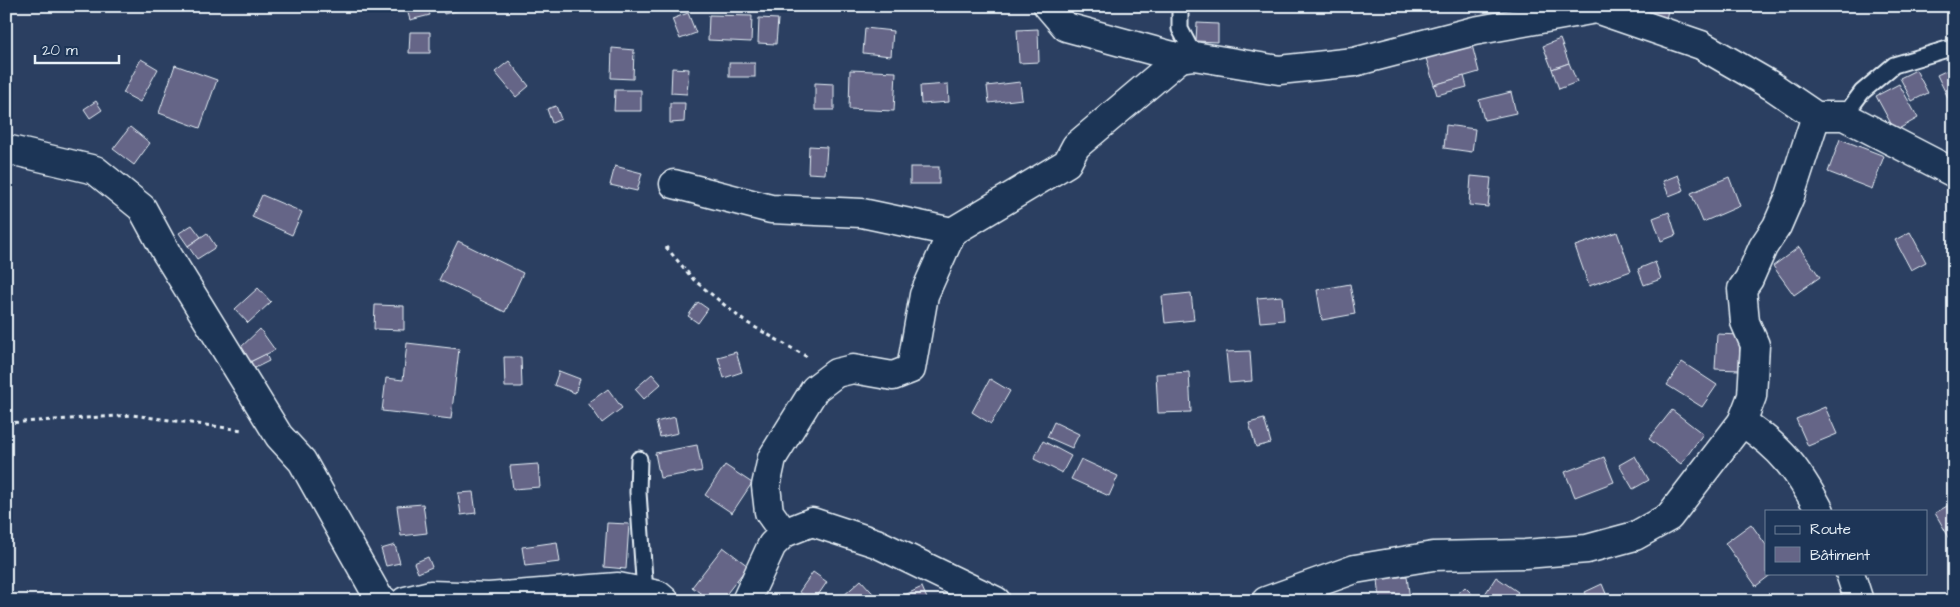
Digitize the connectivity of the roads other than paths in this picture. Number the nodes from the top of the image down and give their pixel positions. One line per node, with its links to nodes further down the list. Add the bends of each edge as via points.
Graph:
1 (1048, 6): 4 (street, via 1066,27)
2 (1180, 6): 4 (lane, via 1180,29)
3 (1954, 47): 6 (lane, via 1894,65 1862,92)
4 (1187, 57): 5 (street, via 1279,70 1354,62 1474,31 1596,9 1702,45); 10 (street, via 1076,146 1067,163)
5 (1816, 116): 6 (street); 11 (street, via 1787,204 1742,289 1745,322 1755,345 1752,396)
6 (1844, 116): 8 (street)
7 (6, 149): 17 (street, via 95,170 142,208 279,436 302,461 380,600)
8 (1954, 173)
9 (674, 184): 10 (street, via 771,209 862,213)
10 (952, 232): 14 (street, via 924,295 911,369 893,376 854,368 836,373 815,389 772,458 766,486 769,512)
11 (1742, 422): 13 (street, via 1764,436 1798,471); 21 (street, via 1669,517 1635,536 1588,549 1433,556 1355,569)
12 (639, 459): 16 (lane, via 638,492)
13 (1819, 510)
14 (784, 534): 19 (street, via 772,545); 20 (street, via 812,522 876,543)
15 (1850, 574): 22 (street)
16 (655, 597): 18 (street, via 618,587 489,596 430,595)
17 (384, 601)
18 (405, 601)
19 (746, 601)
20 (996, 601)
21 (1266, 601)
22 (1859, 601)

